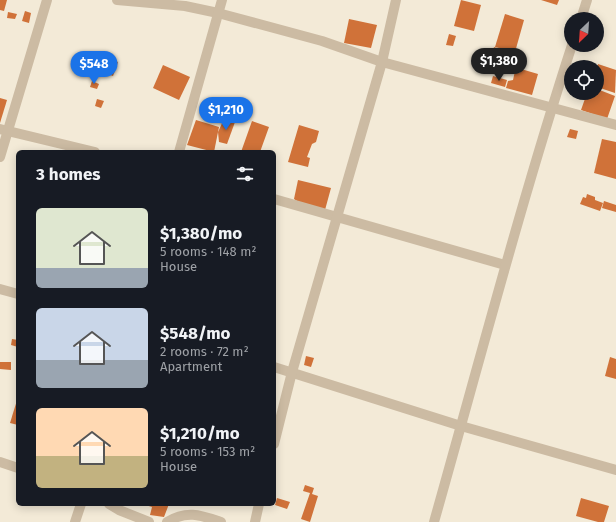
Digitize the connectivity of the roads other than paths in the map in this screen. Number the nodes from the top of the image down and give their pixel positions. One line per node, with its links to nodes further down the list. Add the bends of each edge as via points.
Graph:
1 (47, 0): 12 (street)
2 (117, 0): 7 (street, via 185,6)
3 (222, 0): 7 (street)
4 (396, 0): 9 (street)
5 (587, 0): 6 (street)
6 (583, 12)
7 (218, 13): 9 (street, via 322,41); 14 (street)
8 (570, 52): 10 (street)
9 (382, 62): 10 (street); 17 (street)
10 (552, 108): 11 (street); 18 (street)
11 (616, 125)
12 (4, 131): 13 (street); 15 (street)
13 (86, 150)
14 (180, 150)
15 (0, 157)
16 (276, 200): 17 (street)
17 (337, 217): 18 (street); 22 (street)
18 (505, 265): 23 (street)
19 (0, 289): 20 (street)
20 (16, 293)
21 (276, 368): 22 (street)
22 (292, 372): 23 (street); 24 (street)
23 (461, 426): 27 (street); 36 (street)
24 (276, 436)
25 (0, 462): 26 (street)
26 (16, 467)
27 (616, 470)
28 (80, 506): 31 (street)
29 (113, 506): 32 (street)
30 (259, 506): 35 (street)
31 (76, 522)
32 (149, 522)
33 (167, 522): 34 (street, via 191,514)
34 (221, 522)
35 (255, 522)
36 (434, 522)

